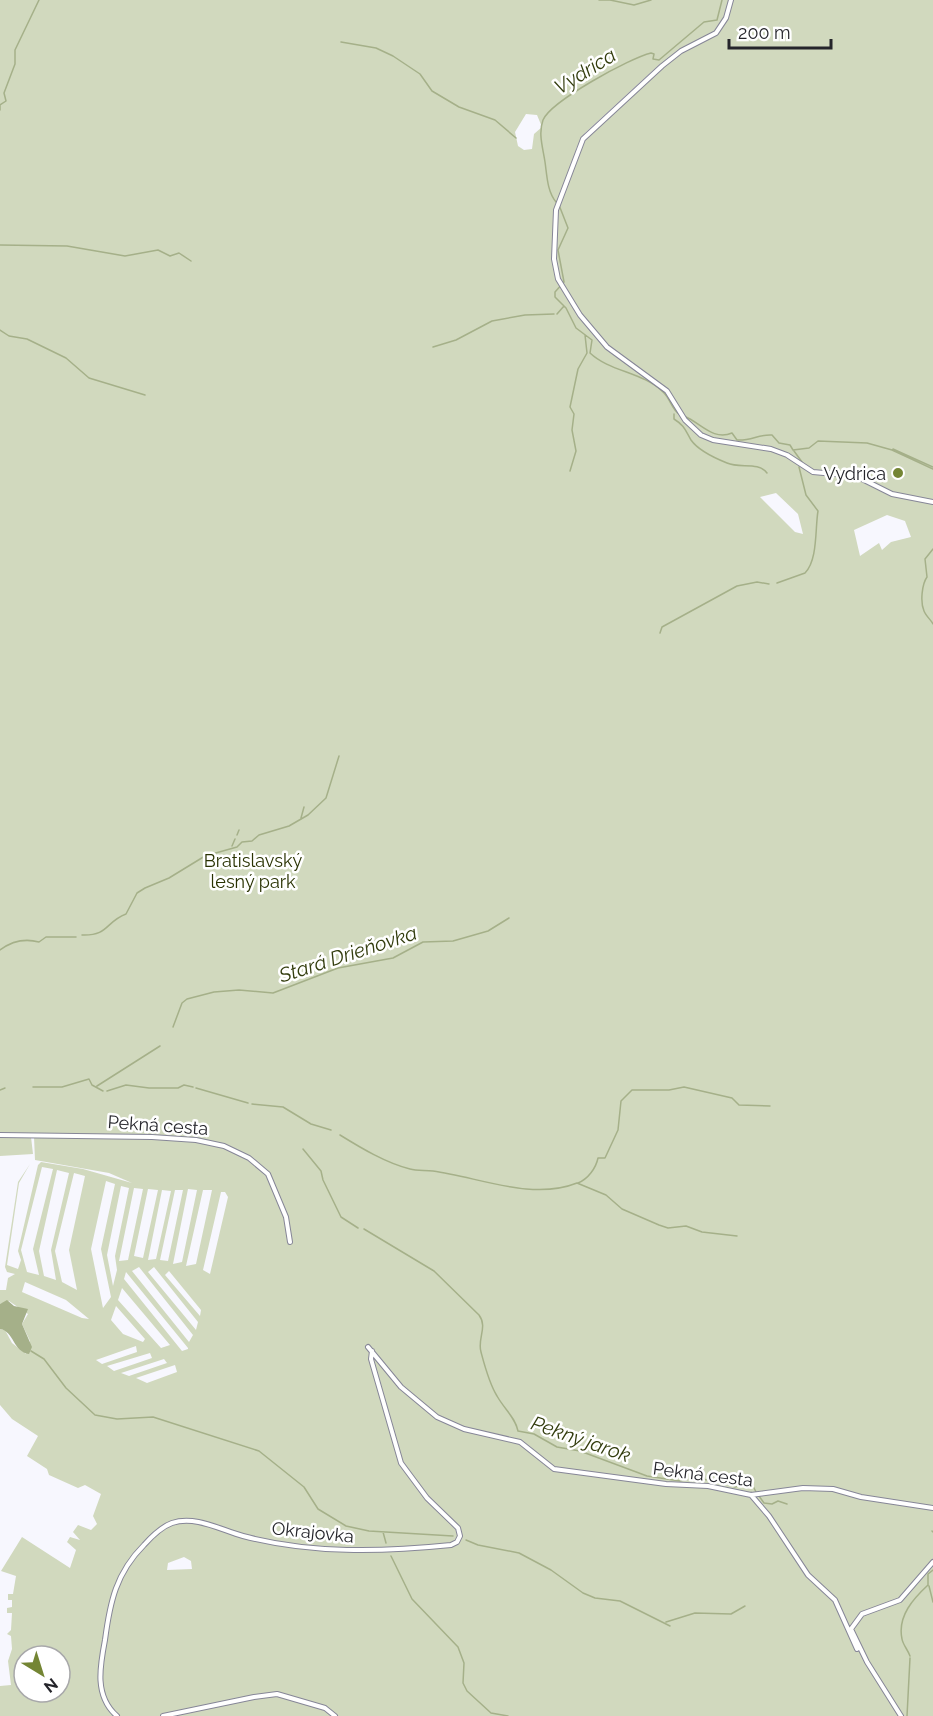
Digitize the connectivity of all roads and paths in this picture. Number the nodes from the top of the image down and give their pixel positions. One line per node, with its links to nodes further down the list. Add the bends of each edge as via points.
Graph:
1 (731, 0): 2 (street, via 716,33 671,58 587,134 558,204 554,259 561,285 607,347 662,387 696,431 713,440 771,449 787,455 806,470 856,476 892,494)
2 (933, 502)
3 (0, 1134): 4 (street, Pekná cesta, via 187,1138 224,1146 249,1158 268,1174 286,1217)
4 (290, 1242)
5 (368, 1347): 6 (street, Pekná cesta)
6 (372, 1351): 7 (street, Pekná cesta, via 401,1386 437,1418 464,1429 520,1442 551,1468 708,1486); 11 (street, Okrajovka, via 401,1463 427,1498 458,1528 460,1537 452,1545 391,1550 329,1549 246,1537 200,1522 170,1524 136,1553 113,1593 100,1673 105,1702)
7 (751, 1495): 8 (street, Pekná cesta, via 823,1488); 10 (street, via 770,1516 808,1575 835,1600 849,1637)
8 (933, 1508)
9 (933, 1562): 10 (street, via 900,1600 866,1612 853,1622 852,1635)
10 (867, 1662): 14 (street)
11 (117, 1716)
12 (163, 1716): 13 (street, via 278,1694 325,1708)
13 (334, 1716)
14 (901, 1716)

